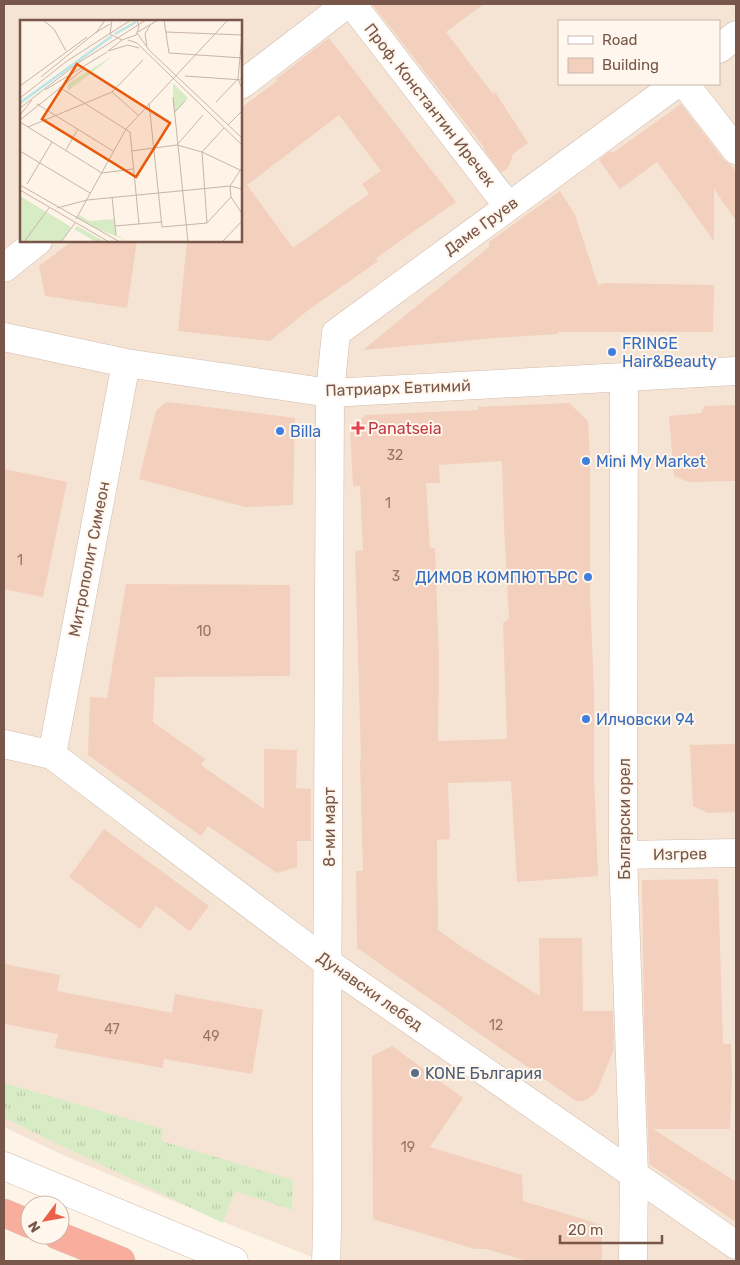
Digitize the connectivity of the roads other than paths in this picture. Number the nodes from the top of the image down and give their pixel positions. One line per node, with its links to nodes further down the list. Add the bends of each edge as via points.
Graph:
1 (347, 4): 5 (street)
2 (352, 4): 9 (street, Проф. Константин Иречек)
3 (736, 35): 4 (street)
4 (720, 48)
5 (242, 84)
6 (675, 85): 9 (street, Даме Груев)
7 (686, 85): 8 (street)
8 (736, 150)
9 (508, 206): 16 (street, Даме Груев, via 336,333)
10 (37, 242): 11 (street)
11 (4, 268)
12 (4, 337): 13 (street, Патриарх Евтимий)
13 (126, 363): 16 (street, Патриарх Евтимий); 18 (street, Митрополит Симеон)
14 (736, 371): 15 (street, Патриарх Евтимий)
15 (624, 377): 16 (street, Патриарх Евтимий); 20 (street, Български орел)
16 (330, 393): 21 (street, 8-ми март)
17 (4, 744): 18 (street, Дунавски лебед)
18 (52, 755): 21 (street, Дунавски лебед)
19 (736, 853): 20 (street, Изгрев)
20 (623, 855): 23 (street, Български орел)
21 (328, 963): 23 (street, Дунавски лебед); 30 (street, 8-ми март)
22 (4, 1166): 29 (street)
23 (634, 1174): 27 (street, Дунавски лебед); 31 (street, Български орел)
24 (4, 1214): 25 (highway)
25 (20, 1220)
26 (70, 1240): 28 (highway)
27 (736, 1245)
28 (121, 1261)
29 (234, 1261)
30 (326, 1261)
31 (633, 1261)

